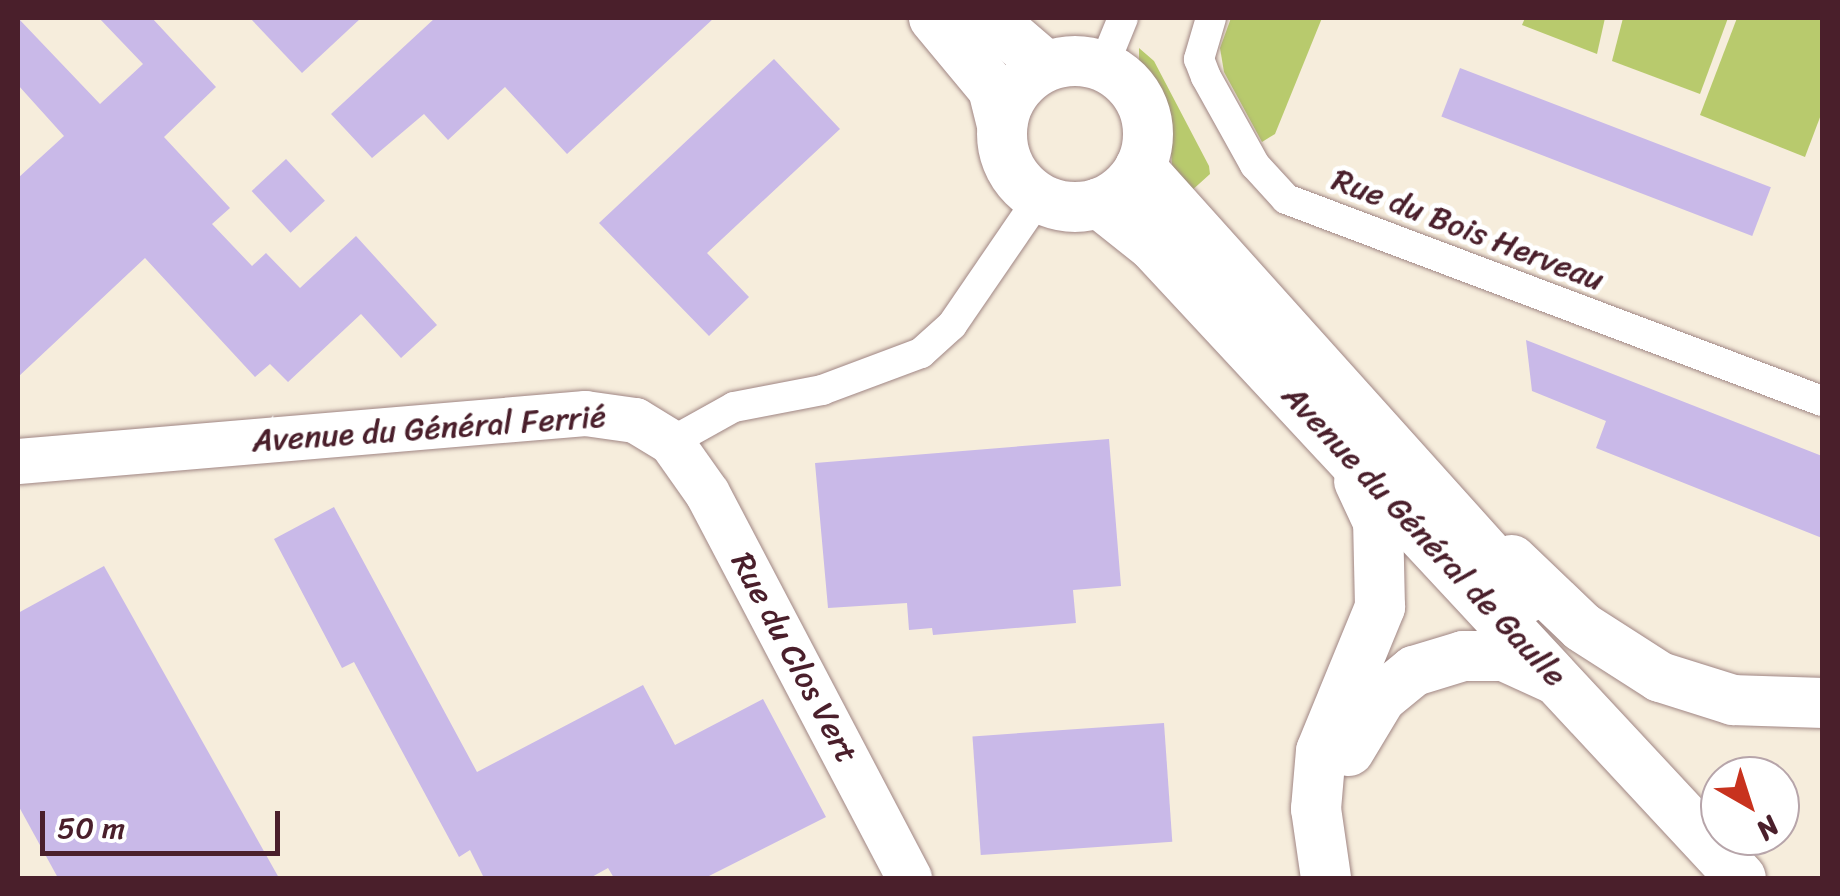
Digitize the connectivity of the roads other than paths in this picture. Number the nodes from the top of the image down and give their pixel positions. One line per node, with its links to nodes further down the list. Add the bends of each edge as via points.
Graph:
1 (934, 18): 7 (main road, via 993,89)
2 (990, 18): 5 (main road)
3 (1123, 18): 6 (street)
4 (1211, 18): 11 (street, Rue du Bois Herveau, via 1199,59 1206,77 1255,164 1286,199)
5 (1046, 66): 6 (main road); 7 (main road, via 1014,94)
6 (1103, 66): 8 (main road, via 1124,79 1143,109 1147,144)
7 (1002, 126): 9 (main road, via 1010,168)
8 (1140, 167): 10 (main road, via 1123,189); 13 (main road, Avenue du Général de Gaulle)
9 (1039, 198): 10 (main road, via 1058,206); 14 (street, via 952,325 920,354 822,390 734,407)
10 (1099, 203): 12 (main road, Avenue du Général de Gaulle, via 1153,246)
11 (1822, 401)
12 (1326, 431): 16 (main road, Avenue du Général de Gaulle); 22 (main road, via 1364,488 1383,556 1380,606 1321,752 1316,781)
13 (1384, 434): 17 (main road, via 1606,646 1660,677 1733,700); 18 (main road, Avenue du Général de Gaulle)
14 (671, 442): 15 (street, Avenue du Général Ferrié, via 635,420 585,412); 21 (street, Rue du Clos Vert, via 707,492)
15 (18, 461)
16 (1562, 683): 18 (main road, Avenue du Général de Gaulle); 23 (main road, via 1504,656 1462,656 1414,671 1381,698 1356,732 1343,777 1342,837)
17 (1822, 704)
18 (1645, 748): 19 (main road, Avenue du Général de Gaulle); 24 (main road, Avenue du Général de Gaulle)
19 (1700, 793)
20 (1761, 856): 25 (main road)
21 (909, 878)
22 (1326, 878)
23 (1352, 878)
24 (1741, 878)
25 (1780, 878)

